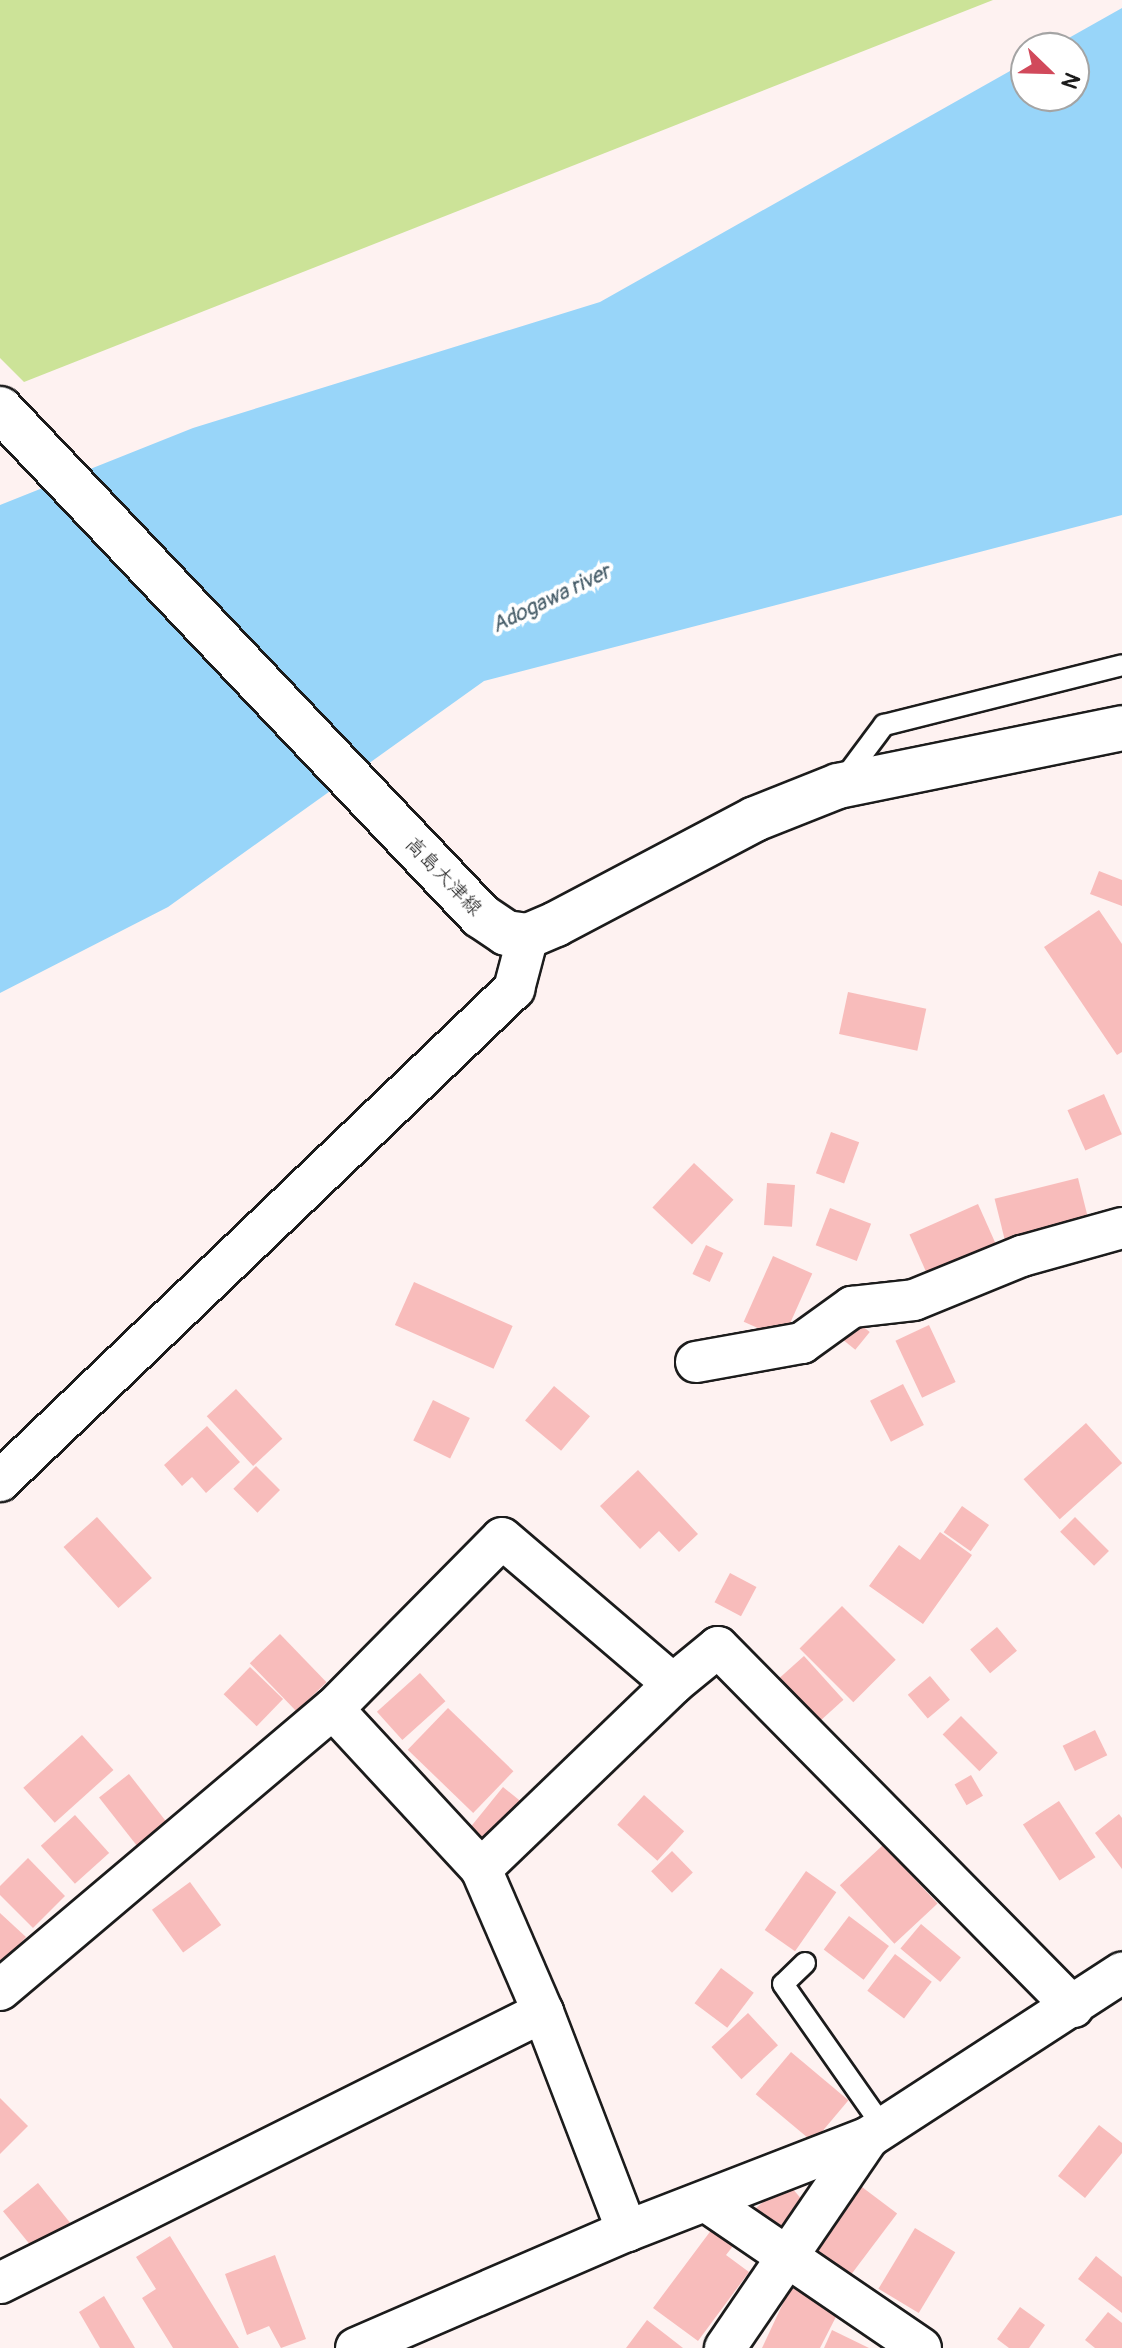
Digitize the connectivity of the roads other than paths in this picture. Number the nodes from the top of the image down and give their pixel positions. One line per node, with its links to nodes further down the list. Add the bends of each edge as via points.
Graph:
1 (0, 409): 5 (main road, 高島大津線, via 481,916 506,933)
2 (1122, 665): 4 (lane, via 884,725)
3 (1122, 728): 4 (main road)
4 (838, 786): 5 (main road, via 755,819)
5 (528, 936): 8 (street, via 514,989)
6 (1122, 1228): 7 (street, via 1022,1256 914,1300 852,1307 802,1343)
7 (696, 1362)
8 (0, 1481)
9 (673, 1684): 10 (street, via 502,1538); 11 (street); 15 (street, via 718,1647)
10 (333, 1709): 11 (street); 14 (street)
11 (481, 1869): 16 (street)
12 (805, 1963): 17 (lane, via 783,1984)
13 (1122, 1973): 15 (street)
14 (0, 1990)
15 (1073, 2007): 17 (street)
16 (543, 2012): 19 (street); 21 (street)
17 (876, 2132): 18 (street); 20 (street)
18 (707, 2202): 19 (street); 20 (street)
19 (627, 2231): 22 (street)
20 (788, 2254): 23 (street); 24 (street)
21 (0, 2283)
22 (356, 2348)
23 (725, 2348)
24 (921, 2348)

